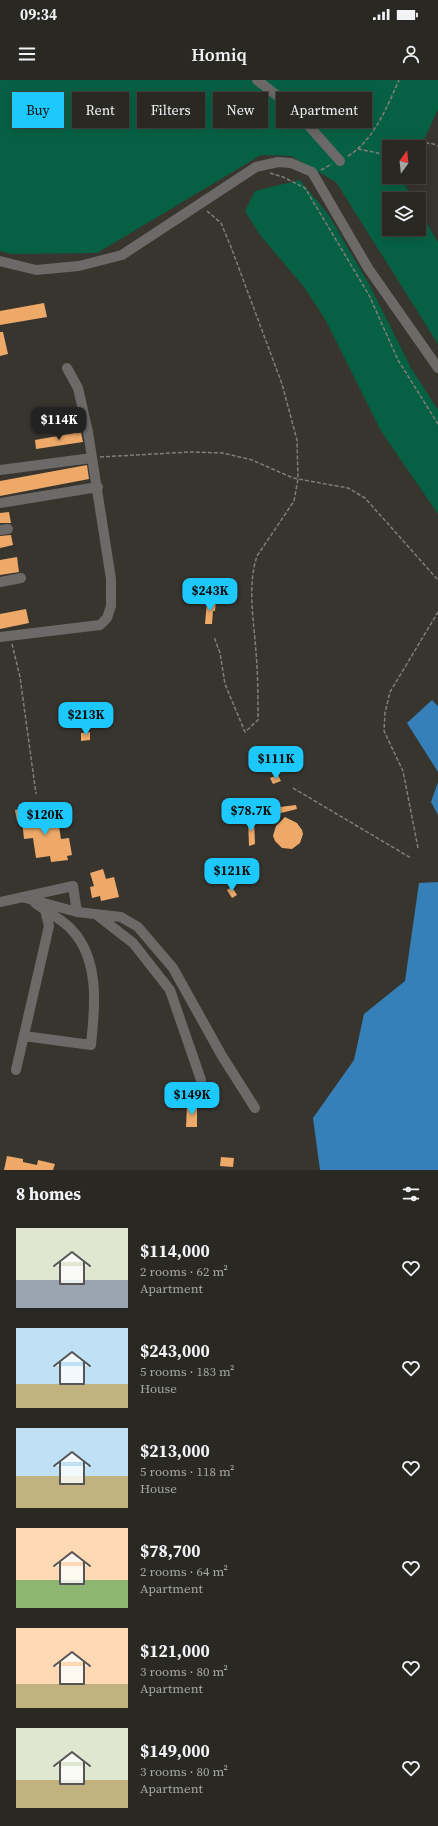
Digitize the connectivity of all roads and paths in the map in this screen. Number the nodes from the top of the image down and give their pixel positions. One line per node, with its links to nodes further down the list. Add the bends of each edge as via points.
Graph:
1 (257, 80): 7 (street, via 293,108)
2 (399, 80): 5 (path, via 382,117)
3 (426, 144): 4 (path, via 433,143)
4 (438, 146)
5 (358, 149): 6 (path); 7 (path)
6 (382, 155)
7 (340, 161): 9 (path)
8 (266, 165): 9 (street, via 278,162 291,163); 10 (street, via 256,167); 14 (path, via 270,174 283,176 305,188 369,295 398,360)
9 (312, 172): 13 (street, via 368,268)
10 (198, 206): 11 (street, via 122,255 79,266 36,270); 17 (path, via 221,222 279,377 297,440)
11 (0, 261)
12 (67, 368): 15 (street, via 78,388)
13 (438, 368)
14 (438, 424)
15 (92, 458): 16 (street); 17 (path, via 190,452 223,453 252,460); 18 (street)
16 (0, 470)
17 (298, 478): 21 (path, via 348,488 366,498); 25 (path, via 294,501 257,556 254,565 252,602 258,720 245,732 224,684 220,653)
18 (98, 487): 19 (street); 24 (street, via 111,579 111,606 107,618 100,625)
19 (0, 503)
20 (21, 578): 22 (street)
21 (438, 580)
22 (0, 582)
23 (438, 612): 28 (path, via 390,692 385,712 384,731 403,771)
24 (5, 636): 27 (path, via 21,684)
25 (214, 637)
26 (293, 788): 29 (path)
27 (36, 794)
28 (418, 848)
29 (411, 858)
30 (25, 898): 31 (street); 32 (street); 33 (street); 33 (street, via 73,886)
31 (0, 902)
32 (45, 910): 35 (street, via 49,926); 35 (street, via 73,931 88,958 95,999 91,1045)
33 (77, 912): 34 (street)
34 (97, 915): 37 (street, via 133,943 170,990); 38 (street, via 121,917 138,927 173,968 222,1056)
35 (24, 1036): 36 (street)
36 (16, 1070)
37 (201, 1080)
38 (255, 1108)

